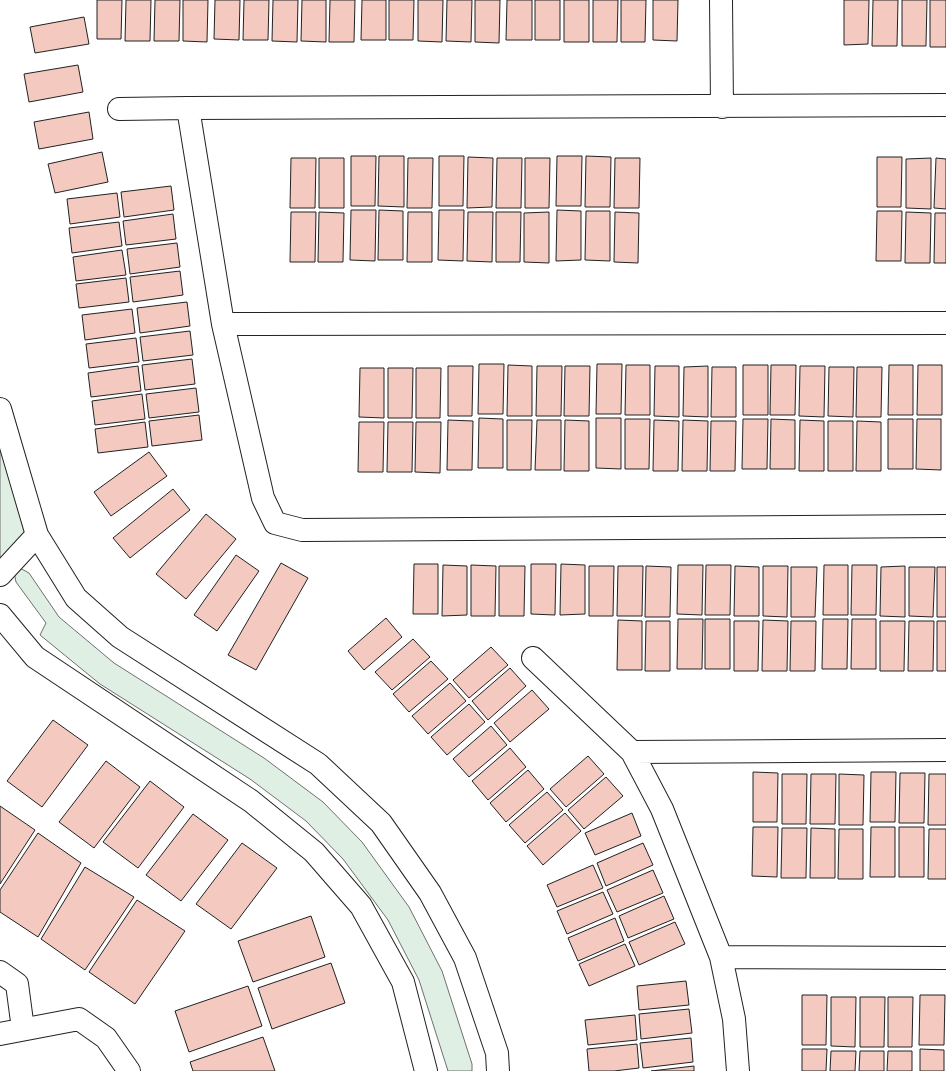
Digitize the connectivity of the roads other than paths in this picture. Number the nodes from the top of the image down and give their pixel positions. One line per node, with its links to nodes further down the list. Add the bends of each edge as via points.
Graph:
1 (721, 0): 3 (street)
2 (946, 105): 3 (street)
3 (722, 107): 4 (street)
4 (188, 108): 5 (street); 7 (street)
5 (119, 109)
6 (946, 323): 7 (street)
7 (223, 324): 9 (street, via 263,498 275,523 302,530)
8 (0, 409): 10 (street)
9 (946, 526)
10 (37, 535): 11 (street); 23 (street, via 76,598 120,637 318,764 382,823 430,893 465,958 497,1053)
11 (0, 575)
12 (0, 615): 22 (street, via 35,657 251,801 314,852 361,906 404,982)
13 (534, 658): 15 (street)
14 (946, 750): 15 (street)
15 (632, 752): 16 (street, via 662,809)
16 (721, 957): 17 (street); 24 (street, via 734,1019)
17 (946, 958)
18 (0, 972): 19 (street, via 17,984)
19 (23, 1029): 20 (street); 21 (street, via 79,1019 106,1038)
20 (0, 1034)
21 (130, 1071)
22 (426, 1071)
23 (498, 1071)
24 (738, 1071)

